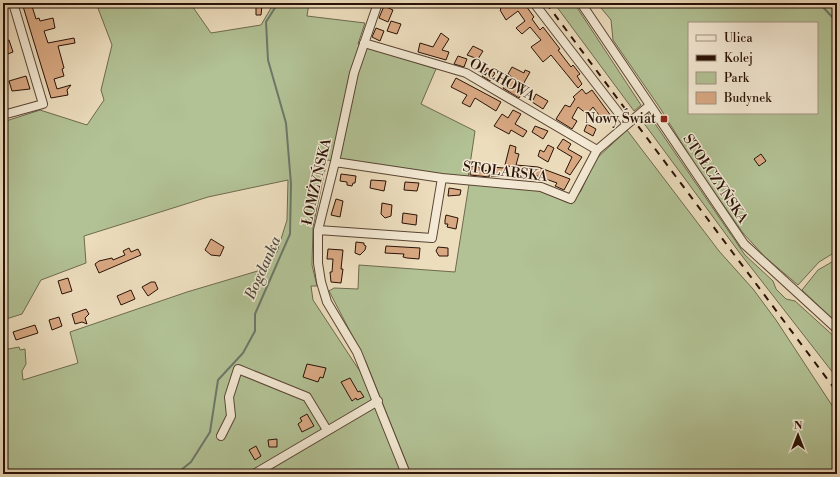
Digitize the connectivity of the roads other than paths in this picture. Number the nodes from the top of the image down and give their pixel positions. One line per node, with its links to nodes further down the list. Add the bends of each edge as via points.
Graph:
1 (13, 3): 7 (street, via 43,104)
2 (378, 3): 5 (street, ŁOMŻYŃSKA)
3 (534, 3): 8 (street)
4 (581, 3): 6 (street, STOŁCZYŃSKA)
5 (364, 43): 9 (street, OLCHOWA, via 466,73); 10 (street, ŁOMŻYŃSKA, via 354,73)
6 (650, 105): 8 (street, STOLARSKA); 13 (street, STOŁCZYŃSKA, via 744,244)
7 (3, 115)
8 (627, 124): 9 (street, STOLARSKA)
9 (597, 150): 11 (street, STOLARSKA, via 571,199 541,187)
10 (335, 162): 11 (street, STOLARSKA); 12 (street, ŁOMŻYŃSKA)
11 (442, 178): 12 (street, via 432,238)
12 (318, 230): 14 (street, ŁOMŻYŃSKA, via 318,263 323,293 356,352)
13 (837, 329)
14 (378, 401): 15 (street); 18 (street, ŁOMŻYŃSKA)
15 (327, 430): 16 (street, via 307,397 238,369 229,397 231,416); 17 (street)
16 (222, 436)
17 (254, 474)
18 (406, 474)

